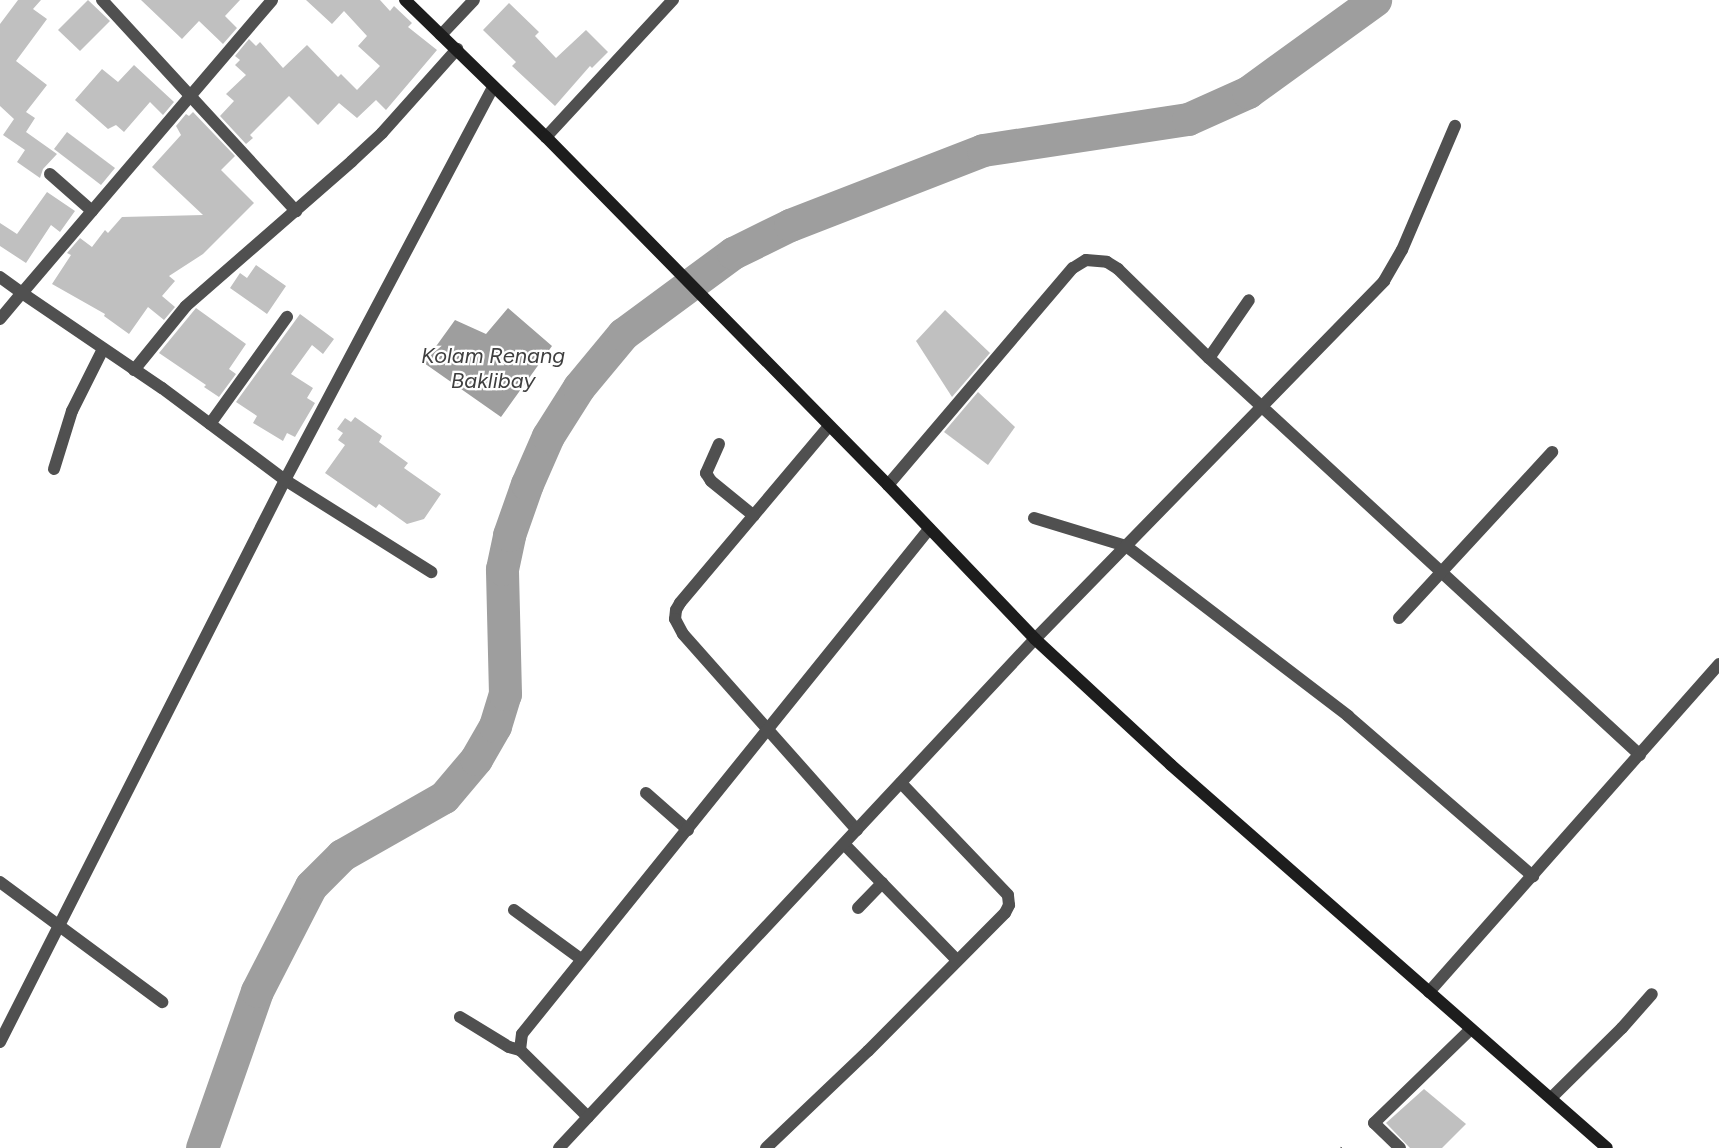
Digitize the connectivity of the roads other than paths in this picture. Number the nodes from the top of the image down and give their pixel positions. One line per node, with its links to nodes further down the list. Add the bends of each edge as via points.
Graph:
1 (102, 0): 9 (street)
2 (272, 0): 9 (street)
3 (405, 0): 6 (main road)
4 (474, 0): 6 (street)
5 (673, 0): 11 (street)
6 (441, 35): 7 (main road)
7 (457, 49): 8 (main road); 14 (street, via 382,133)
8 (493, 87): 11 (main road); 29 (street)
9 (191, 94): 13 (street); 14 (street)
10 (1455, 126): 23 (street, via 1394,266 1368,298)
11 (546, 137): 25 (main road)
12 (50, 174): 13 (street)
13 (92, 211): 16 (street)
14 (296, 211): 22 (street, via 186,306)
15 (0, 277): 16 (street)
16 (22, 293): 19 (street); 20 (street)
17 (1249, 300): 21 (street)
18 (287, 316): 24 (street)
19 (0, 319)
20 (103, 349): 22 (street); 28 (street, via 72,411)
21 (1209, 358): 23 (street); 30 (street, via 1118,269 1107,262 1086,260 1073,268 1029,318)
22 (134, 370): 24 (street)
23 (1262, 404): 34 (street); 36 (street)
24 (210, 424): 29 (street)
25 (829, 426): 30 (main road); 31 (street)
26 (719, 444): 31 (street, via 706,473)
27 (1552, 452): 36 (street)
28 (54, 469)
29 (285, 480): 35 (street); 52 (street)
30 (888, 485): 33 (main road)
31 (754, 516): 40 (street, via 680,603 675,619 682,634)
32 (1034, 518): 34 (street)
33 (929, 529): 38 (main road); 40 (street)
34 (1126, 546): 38 (street); 47 (street, via 1348,716)
35 (431, 572)
36 (1443, 573): 37 (street); 41 (street)
37 (1399, 618)
38 (1035, 639): 42 (street); 55 (main road, via 1171,765)
39 (1719, 664): 41 (street)
40 (767, 731): 44 (street); 45 (street)
41 (1640, 755): 47 (street)
42 (901, 783): 45 (street); 54 (street, via 1010,900 1005,913)
43 (646, 793): 44 (street)
44 (688, 830): 53 (street)
45 (857, 830): 46 (street)
46 (843, 844): 49 (street); 63 (street)
47 (1533, 876): 55 (street)
48 (0, 882): 52 (street)
49 (882, 883): 50 (street); 54 (street)
50 (858, 908)
51 (514, 910): 53 (street)
52 (61, 925): 57 (street); 60 (street)
53 (581, 959): 61 (street, via 522,1034)
54 (957, 960): 65 (street)
55 (1429, 992): 59 (main road)
56 (1652, 994): 62 (street)
57 (162, 1002)
58 (460, 1017): 61 (street)
59 (1471, 1029): 62 (main road); 66 (street, via 1374,1123)
60 (0, 1042)
61 (520, 1050): 63 (street)
62 (1551, 1098): 67 (main road)
63 (588, 1117): 64 (street)
64 (559, 1148)
65 (766, 1148)
66 (1400, 1148)
67 (1607, 1148)

